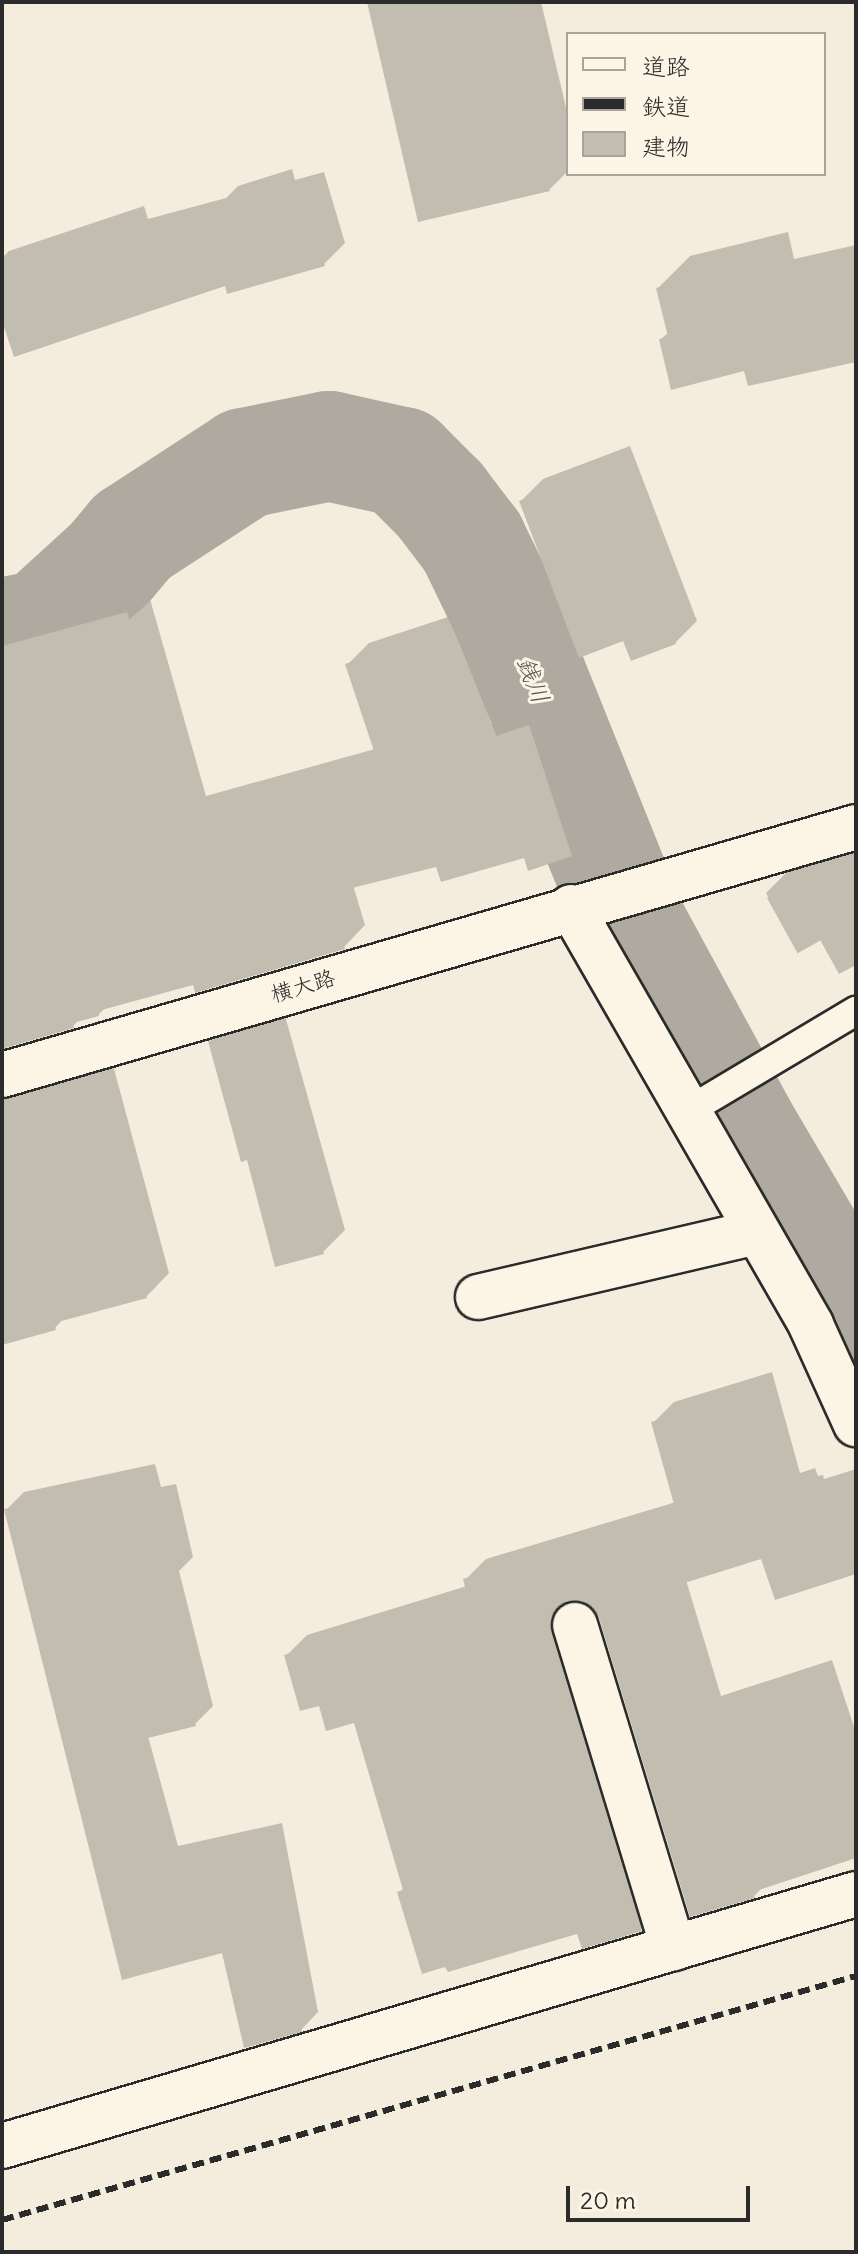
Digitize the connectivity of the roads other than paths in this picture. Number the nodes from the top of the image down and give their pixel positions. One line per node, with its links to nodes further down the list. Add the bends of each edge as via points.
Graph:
1 (856, 827): 2 (street, 横大路)
2 (605, 898): 4 (street, 横大路); 5 (street)
3 (856, 1011): 5 (lane)
4 (2, 1075)
5 (699, 1105): 6 (street)
6 (757, 1232): 7 (street); 8 (street, via 811,1325)
7 (478, 1297)
8 (856, 1424)
9 (575, 1625): 11 (street)
10 (856, 1894): 11 (street)
11 (673, 1948): 12 (street)
12 (2, 2146)

